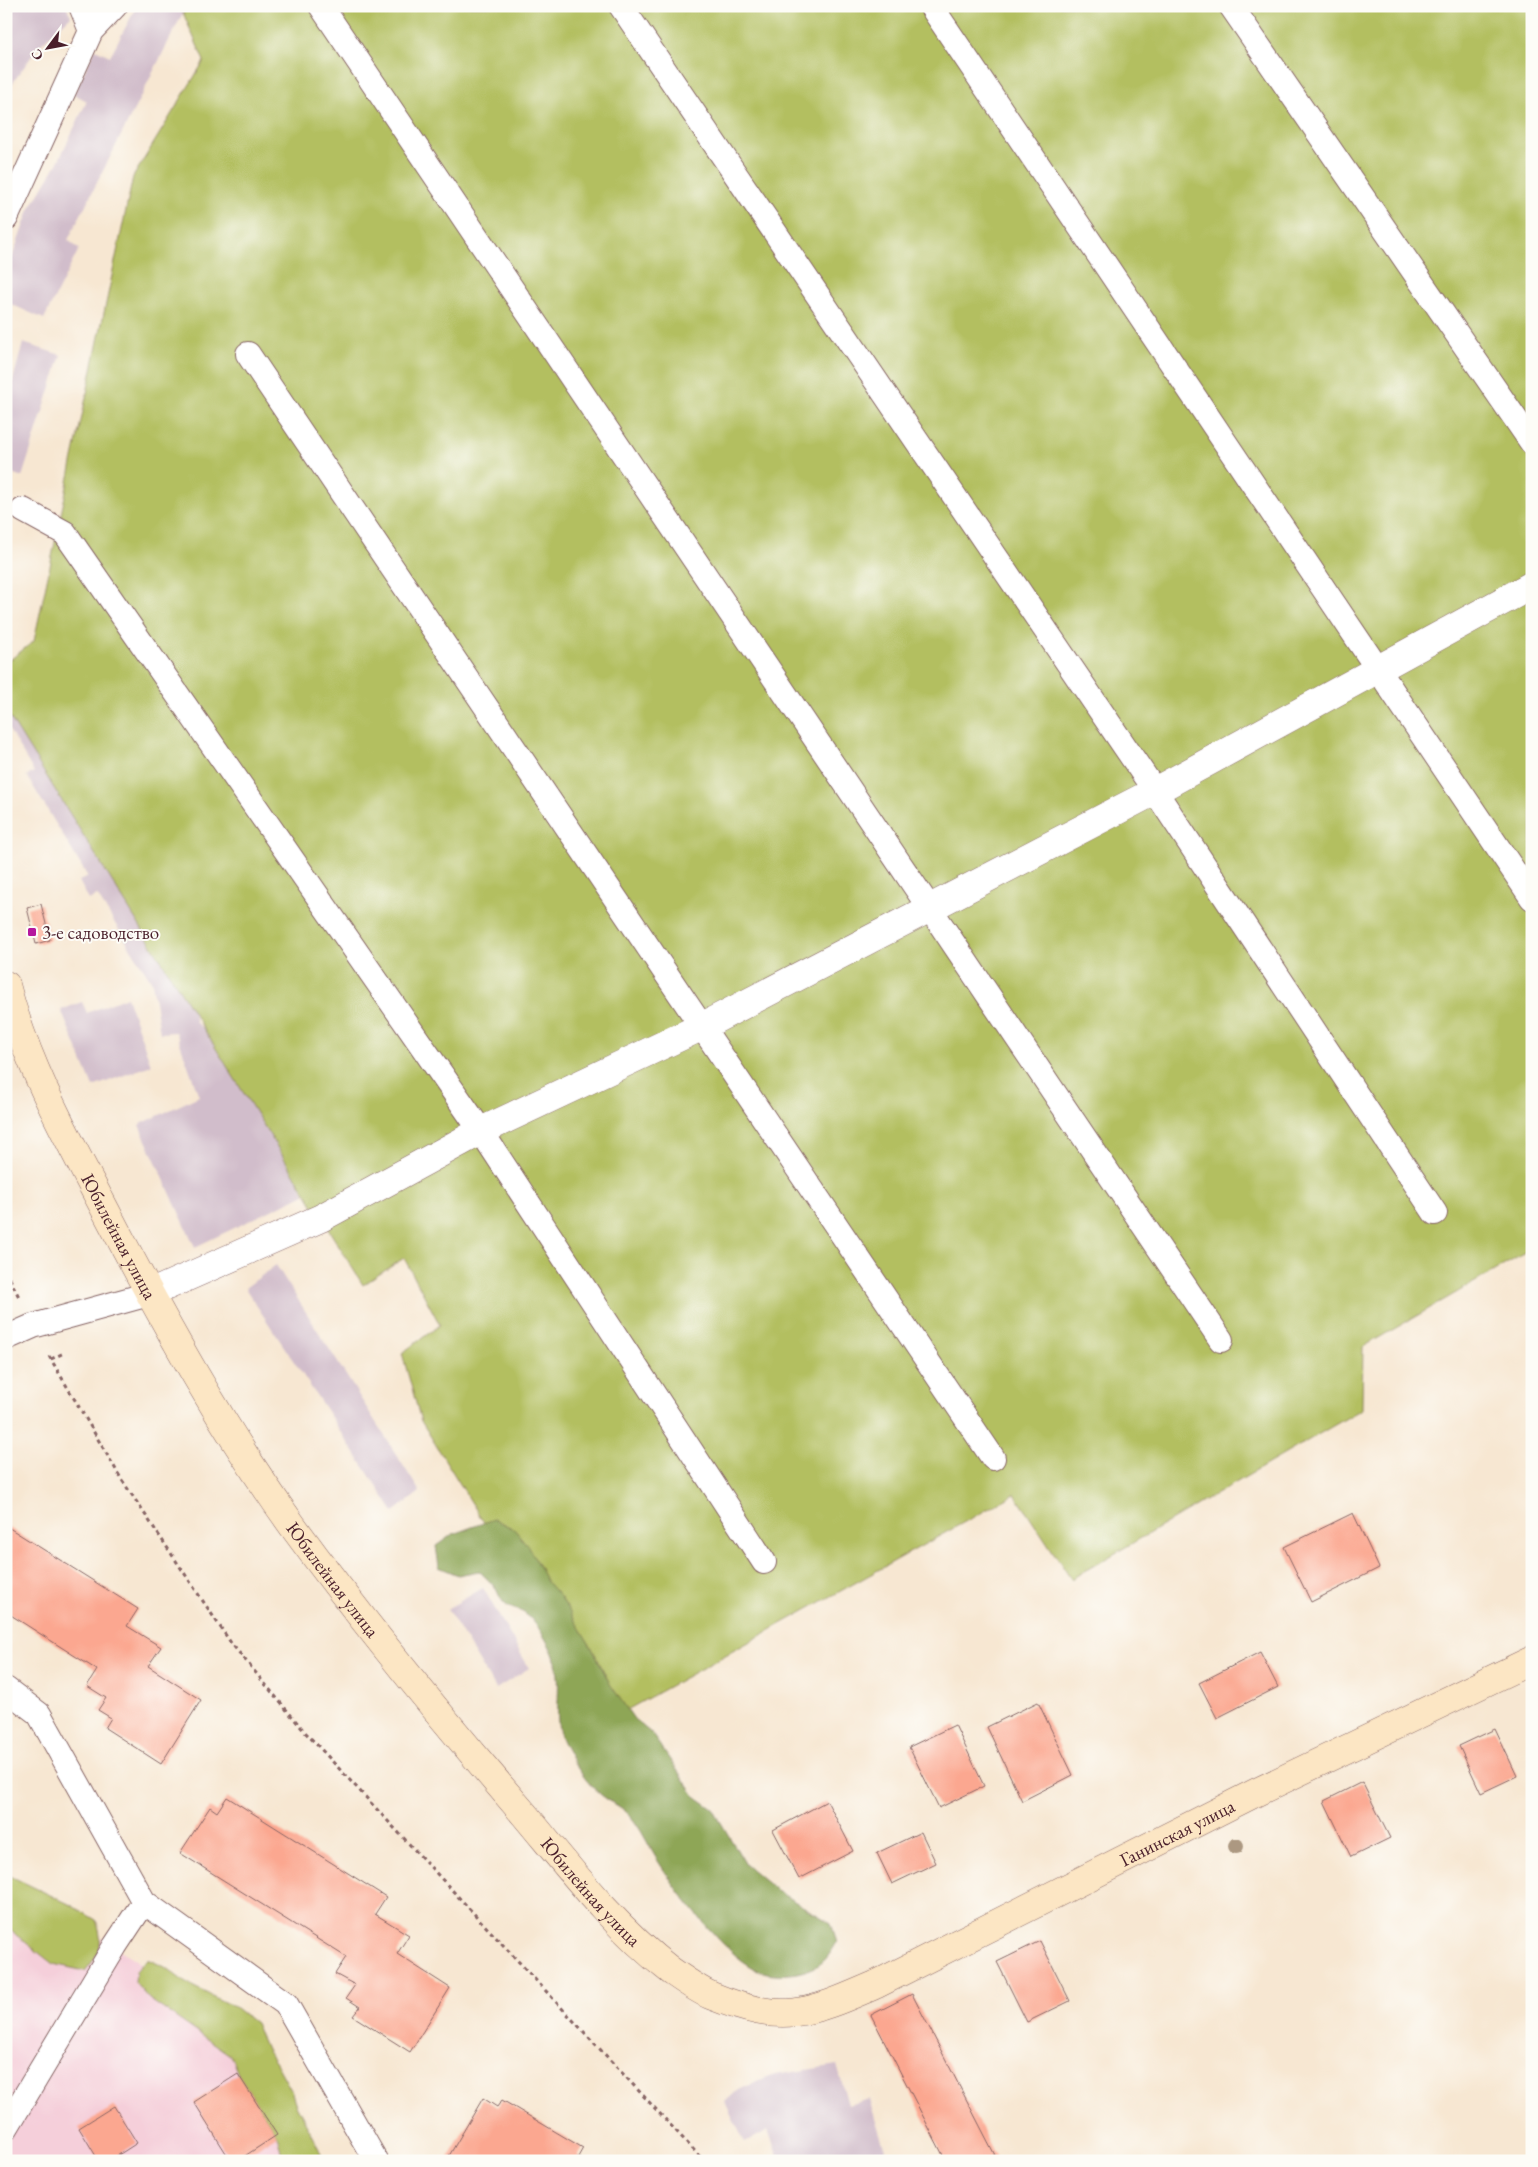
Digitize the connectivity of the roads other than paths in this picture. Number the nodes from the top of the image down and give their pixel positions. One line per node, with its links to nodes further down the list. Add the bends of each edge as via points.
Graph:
1 (81, 6): 7 (lane)
2 (115, 6): 7 (lane)
3 (320, 6): 16 (lane)
4 (621, 6): 14 (lane)
5 (931, 6): 13 (lane)
6 (1231, 6): 10 (lane)
7 (91, 31): 8 (lane)
8 (6, 218)
9 (248, 354): 18 (lane)
10 (1532, 443)
11 (23, 510): 19 (lane, via 65,533)
12 (1532, 585): 13 (street)
13 (1379, 668): 14 (street); 15 (lane)
14 (1155, 791): 16 (street); 20 (lane)
15 (1532, 898)
16 (930, 908): 18 (street); 23 (lane)
17 (7, 993): 21 (street, Юбилейная улица, via 65,1134)
18 (701, 1027): 19 (street); 24 (lane)
19 (481, 1131): 21 (street, via 321,1218); 25 (lane)
20 (1435, 1213)
21 (149, 1294): 22 (lane, via 33,1326); 29 (street, Юбилейная улица, via 195,1374 291,1524 464,1744 617,1924 678,1976 710,1995 772,2014 801,2013)
22 (6, 1338)
23 (1221, 1340)
24 (994, 1458)
25 (764, 1562)
26 (1532, 1660): 29 (street, Ганинская улица, via 1257,1792 876,1985)
27 (6, 1689): 28 (lane, via 39,1714)
28 (144, 1902): 30 (lane); 31 (lane, via 286,2004)
29 (824, 2007)
30 (6, 2128)
31 (376, 2161)

